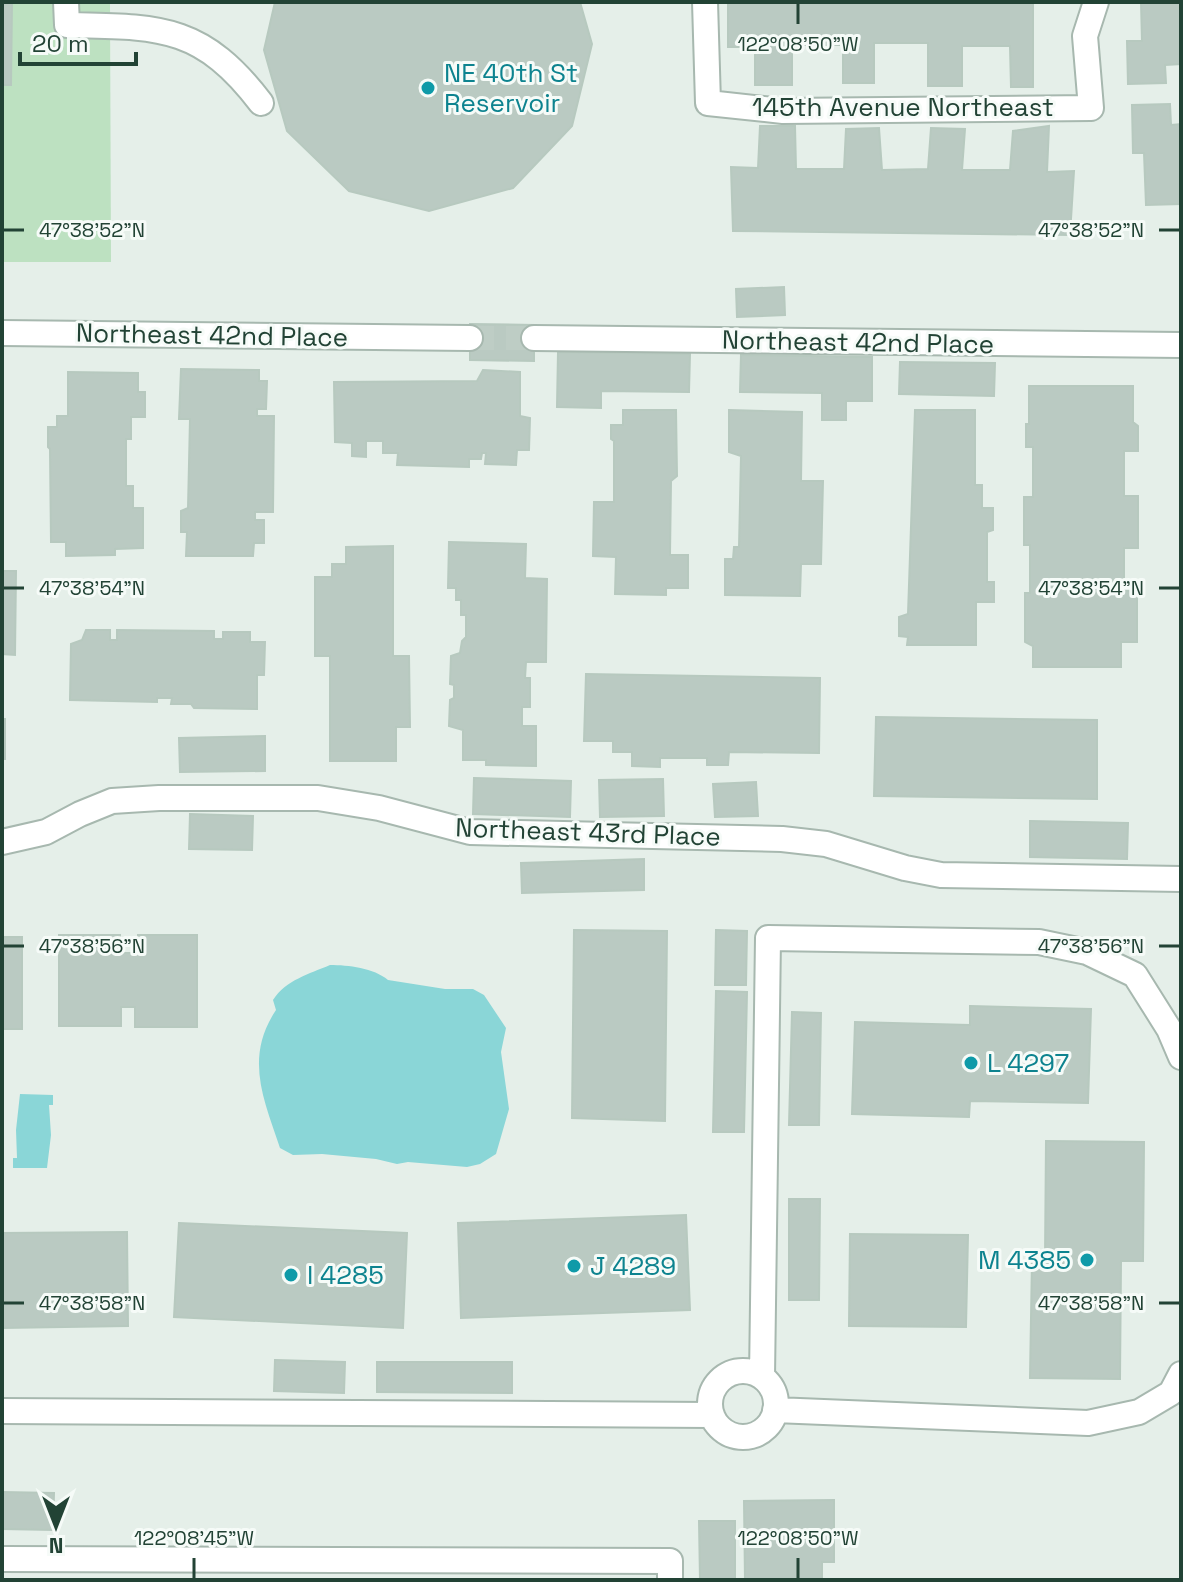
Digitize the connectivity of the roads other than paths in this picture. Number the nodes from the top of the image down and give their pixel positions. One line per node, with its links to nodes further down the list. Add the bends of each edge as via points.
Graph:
1 (66, 2): 4 (street, via 67,25 155,29 195,42 241,77)
2 (705, 2): 3 (street, 145th Avenue Northeast, via 708,103 783,111 1091,108 1085,36)
3 (1096, 2)
4 (261, 103)
5 (2, 333): 6 (street, Northeast 42nd Place)
6 (470, 338)
7 (534, 338): 8 (street, Northeast 42nd Place)
8 (1181, 345)
9 (2, 842): 10 (street, Northeast 43rd Place, via 46,832 112,801 318,798 470,832 782,839 826,844 941,875)
10 (1181, 879)
11 (1181, 1057): 13 (street, via 1135,975 1087,952 1039,942 768,938)
12 (1181, 1374): 14 (street, via 1171,1393 1139,1412 1088,1423)
13 (762, 1377): 14 (street, via 772,1387); 16 (street, via 736,1372 718,1382 710,1400)
14 (775, 1410): 16 (street, via 764,1429 743,1437 722,1430)
15 (2, 1411): 16 (street)
16 (712, 1415)
17 (2, 1559): 18 (street)
18 (670, 1570)

